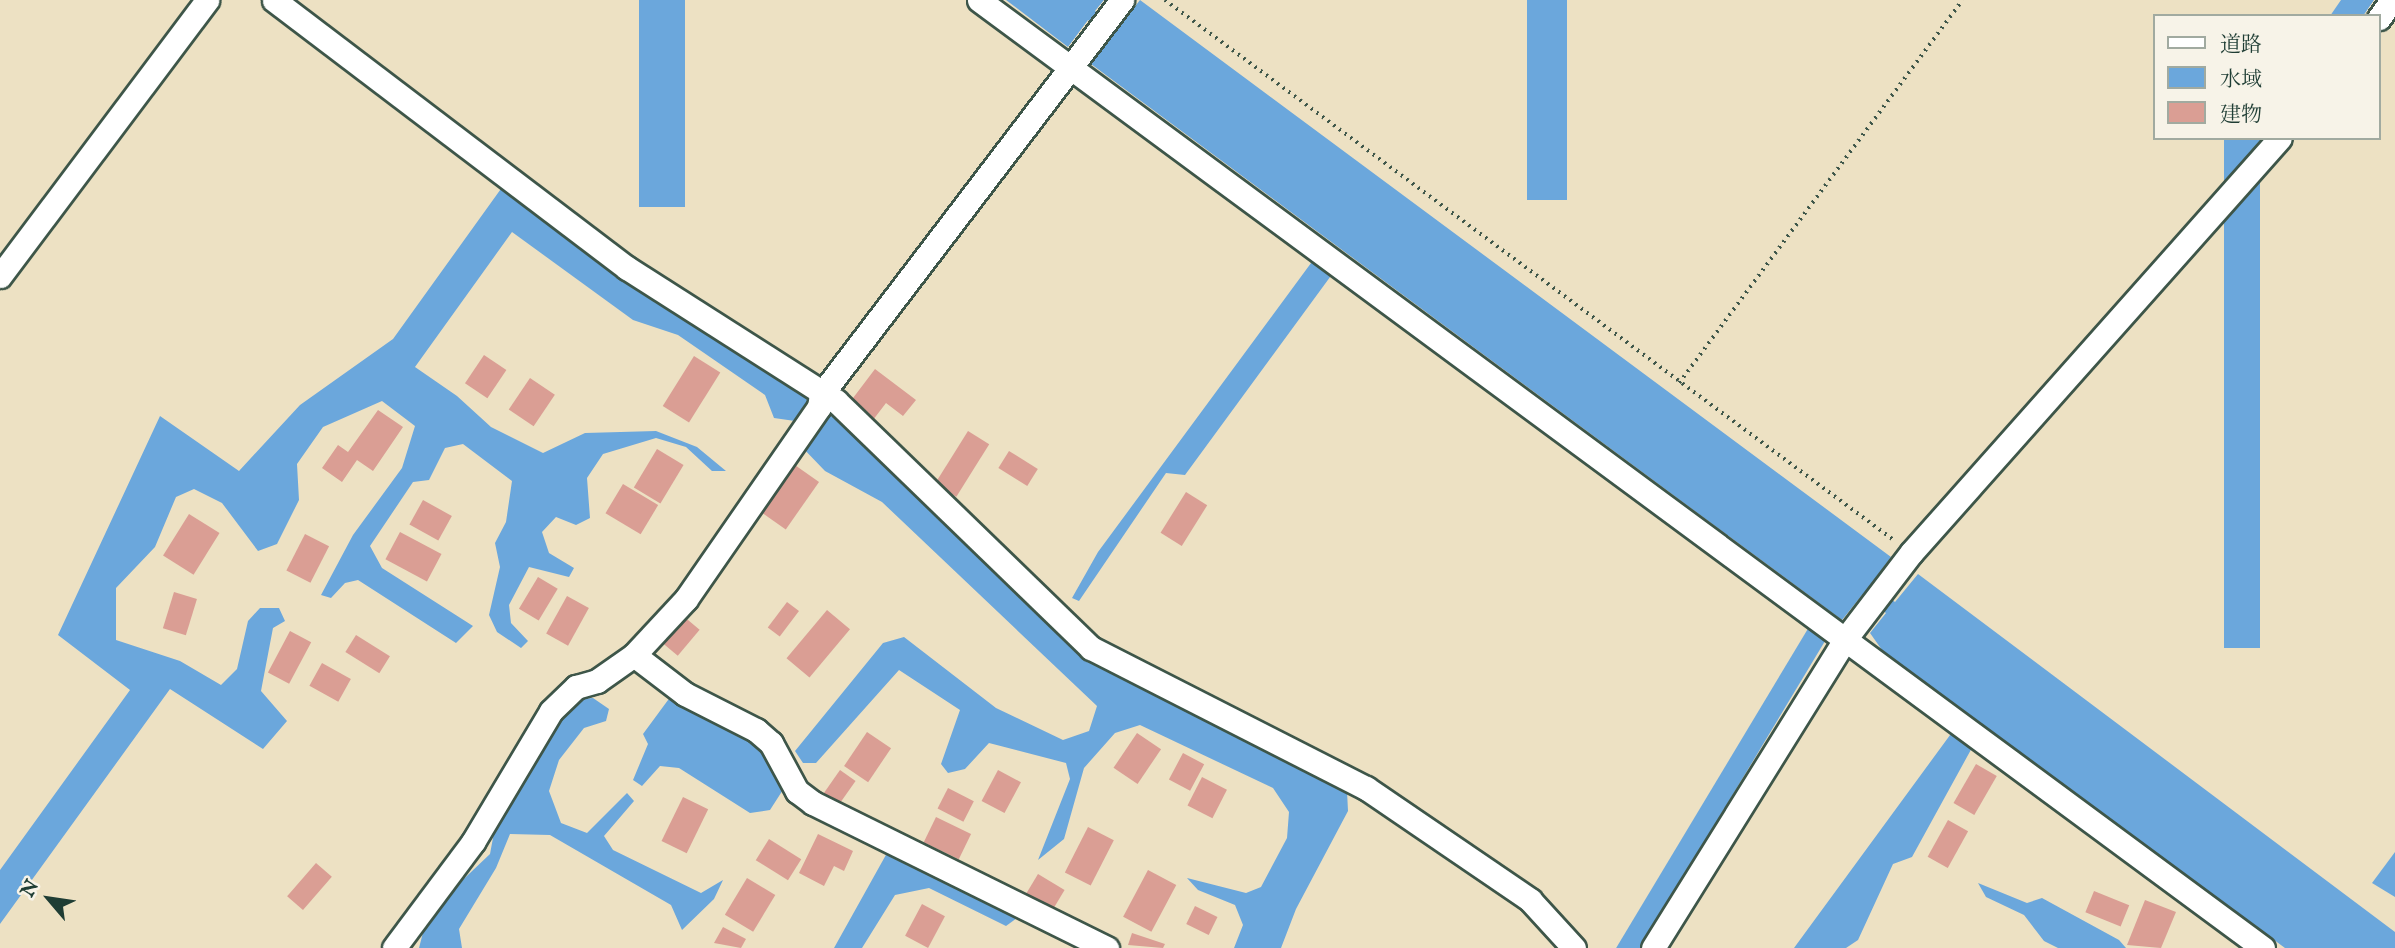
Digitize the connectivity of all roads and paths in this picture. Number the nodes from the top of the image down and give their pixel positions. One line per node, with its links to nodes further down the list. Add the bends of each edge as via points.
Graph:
1 (207, 0): 11 (street)
2 (274, 0): 13 (street, via 627,268 768,355)
3 (979, 0): 9 (street)
4 (1165, 0): 12 (path)
5 (1962, 0): 12 (path)
6 (2392, 0): 7 (street)
7 (2381, 15)
8 (1109, 17): 9 (street)
9 (1071, 69): 13 (street); 15 (street)
10 (2278, 140): 14 (street)
11 (0, 276)
12 (1679, 383): 14 (path)
13 (820, 401): 16 (street, via 686,599); 19 (street, via 836,401 1091,648 1366,788 1530,900)
14 (1911, 553): 15 (street)
15 (1846, 638): 20 (street); 21 (street)
16 (634, 655): 17 (street, via 597,681 576,687 551,711 472,842); 18 (street, via 685,694 756,730 771,743 797,791 813,803)
17 (394, 948)
18 (1107, 948)
19 (1574, 948)
20 (1653, 948)
21 (2263, 948)

